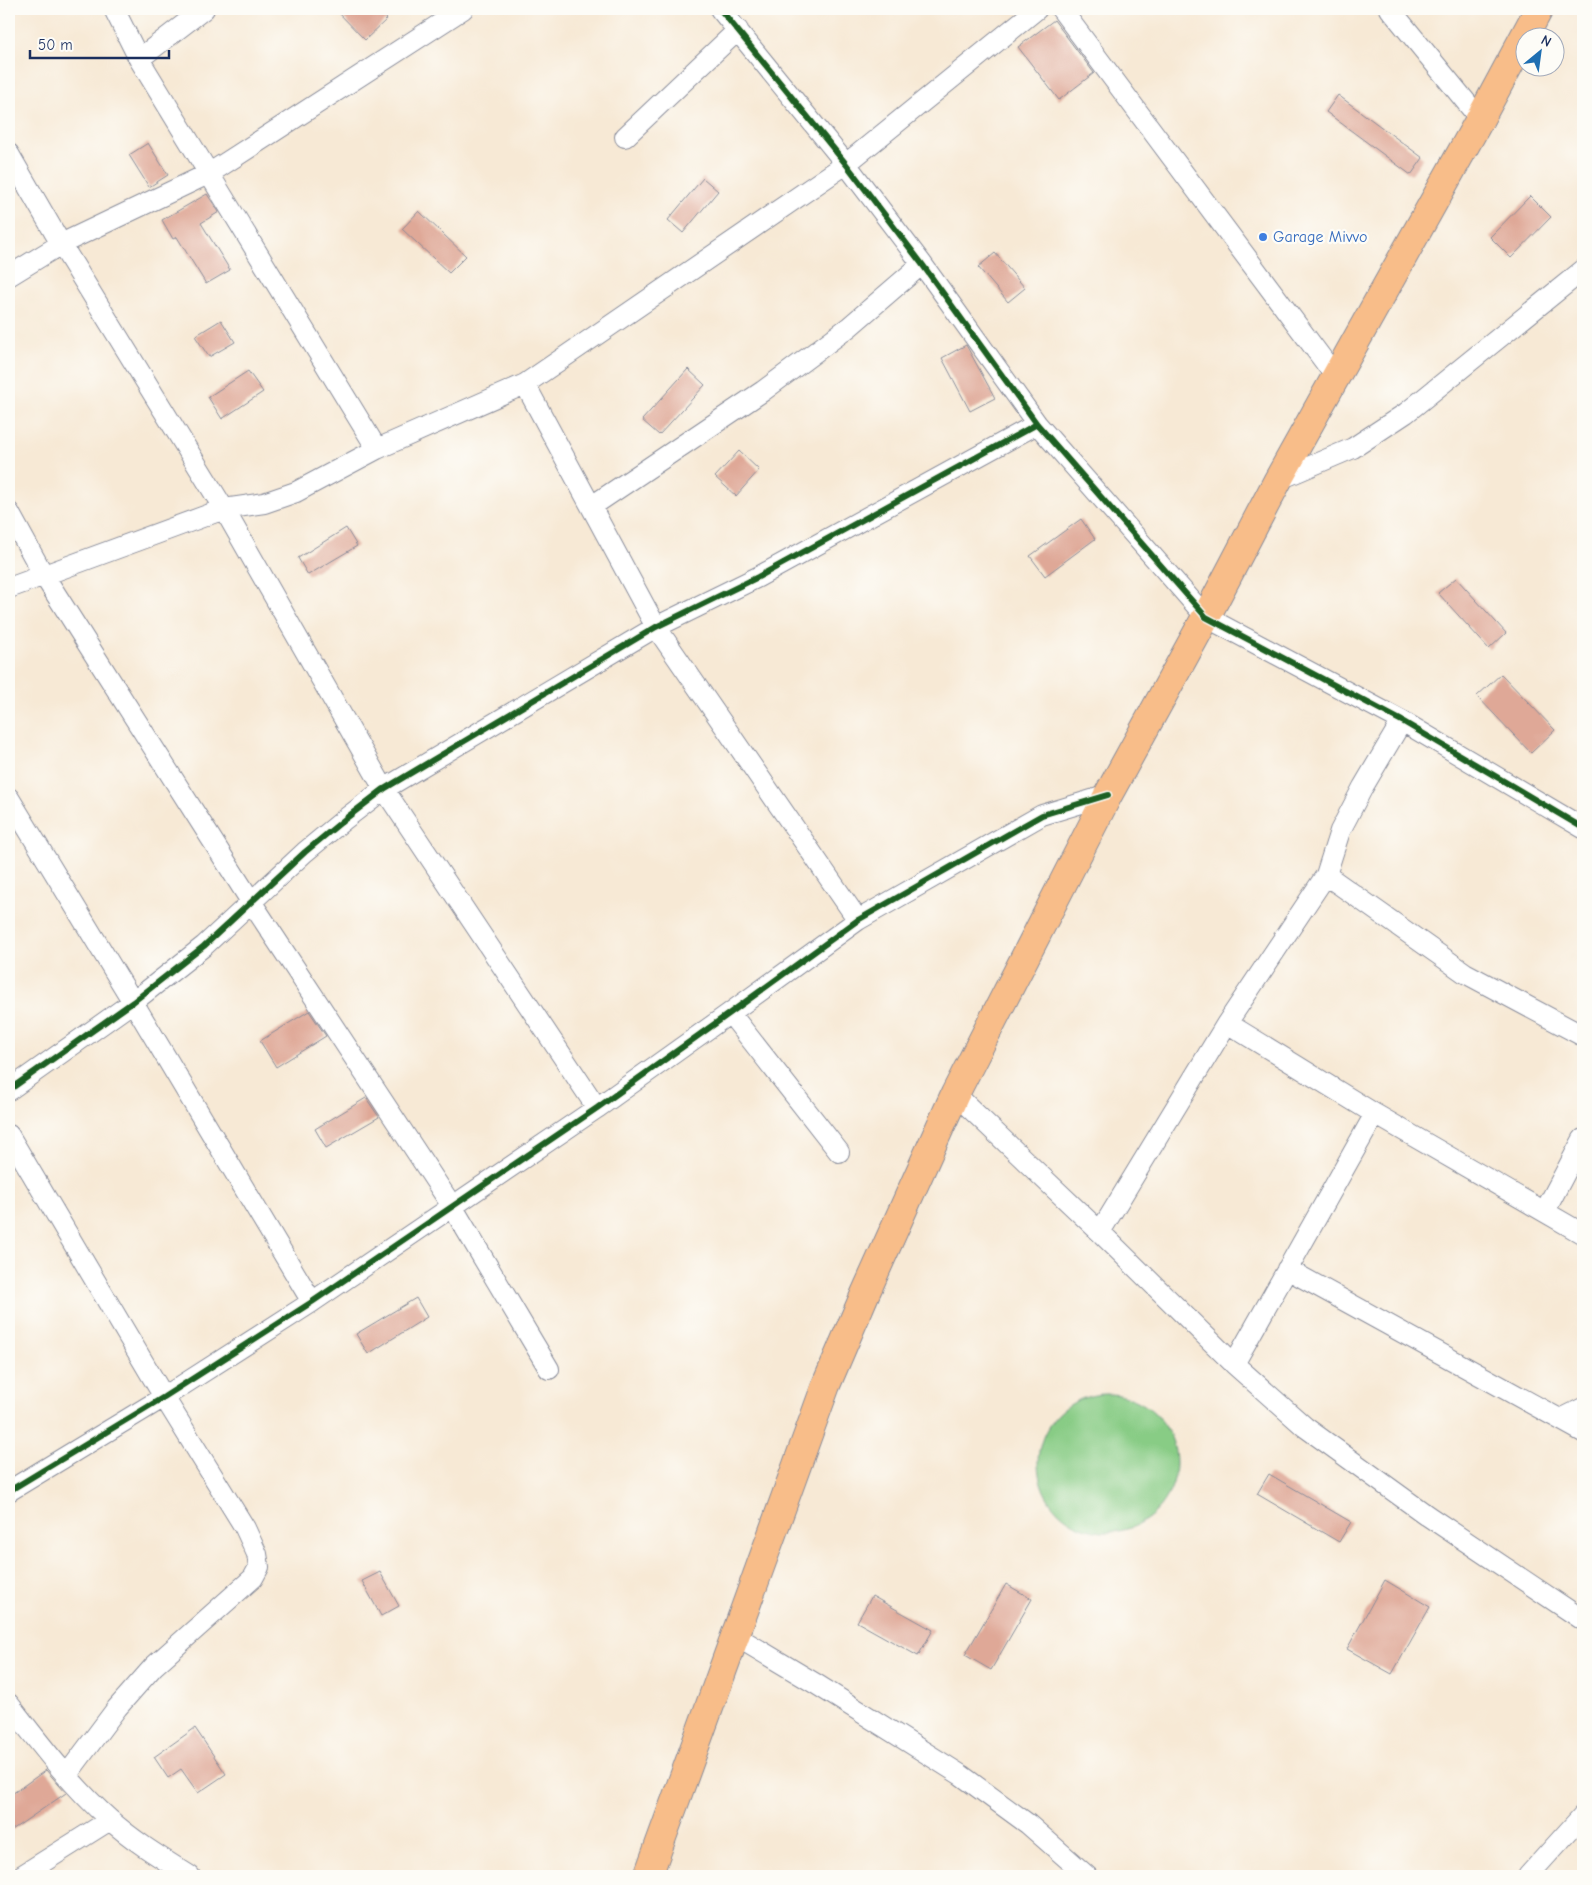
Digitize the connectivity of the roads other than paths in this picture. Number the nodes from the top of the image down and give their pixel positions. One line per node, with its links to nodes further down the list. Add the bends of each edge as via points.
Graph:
1 (114, 9): 10 (street)
2 (204, 9): 10 (street)
3 (463, 9): 15 (street)
4 (720, 9): 9 (street)
5 (1037, 9): 14 (street)
6 (1060, 9): 20 (street)
7 (1390, 9): 11 (street)
8 (1538, 9): 11 (main road)
9 (738, 30): 12 (street); 14 (street)
10 (139, 59): 15 (street)
11 (1480, 119): 20 (main road)
12 (624, 137)
13 (9, 154): 16 (street)
14 (846, 164): 17 (street); 21 (street)
15 (210, 173): 16 (street); 23 (street)
16 (61, 244): 19 (street); 26 (street)
17 (922, 264): 22 (street); 25 (street, via 849,327 763,391)
18 (1583, 270): 24 (street, via 1406,413 1353,448)
19 (9, 276)
20 (1336, 377): 24 (main road)
21 (525, 384): 23 (street); 25 (street)
22 (1037, 424): 30 (street); 31 (street, via 758,577)
23 (377, 450): 26 (street, via 296,492 264,503)
24 (1278, 480): 30 (main road)
25 (592, 506): 31 (street)
26 (224, 509): 28 (street); 33 (street)
27 (9, 512): 28 (street)
28 (43, 574): 29 (street); 38 (street)
29 (9, 588)
30 (1206, 617): 32 (street); 34 (main road)
31 (656, 627): 33 (street); 39 (street)
32 (1402, 721): 36 (street); 37 (street, via 1340,831)
33 (384, 790): 38 (street, via 305,852); 46 (street)
34 (1108, 795): 39 (street, via 1042,815); 45 (main road)
35 (9, 798): 40 (street)
36 (1583, 828)
37 (1326, 875): 42 (street); 43 (street, via 1465,973)
38 (252, 903): 40 (street); 51 (street)
39 (858, 920): 41 (street)
40 (133, 1002): 44 (street); 56 (street)
41 (730, 1013): 46 (street); 50 (street)
42 (1227, 1023): 47 (street); 53 (street)
43 (1583, 1036)
44 (9, 1090)
45 (956, 1094): 53 (street); 65 (main road, via 826,1385)
46 (596, 1108): 51 (street)
47 (1375, 1114): 52 (street); 55 (street)
48 (9, 1134): 59 (street)
49 (1583, 1139): 52 (street)
50 (839, 1152)
51 (452, 1206): 56 (street); 58 (street)
52 (1545, 1211): 54 (street)
53 (1100, 1232): 57 (street)
54 (1583, 1234)
55 (1287, 1269): 57 (street); 61 (street)
56 (312, 1302): 59 (street)
57 (1234, 1364): 64 (street, via 1305,1427 1428,1516)
58 (549, 1369)
59 (164, 1398): 63 (street); 67 (street, via 244,1528 257,1554 258,1567 253,1578 154,1666 117,1708)
60 (1583, 1408): 61 (street)
61 (1561, 1419): 62 (street)
62 (1583, 1432)
63 (9, 1491)
64 (1583, 1620)
65 (734, 1635): 72 (main road); 73 (street, via 961,1775 1028,1824)
66 (9, 1704): 67 (street)
67 (66, 1776): 69 (street)
68 (1583, 1815): 74 (street)
69 (110, 1820): 70 (street); 71 (street)
70 (21, 1876)
71 (190, 1876)
72 (648, 1876)
73 (1087, 1876)
74 (1528, 1876)

